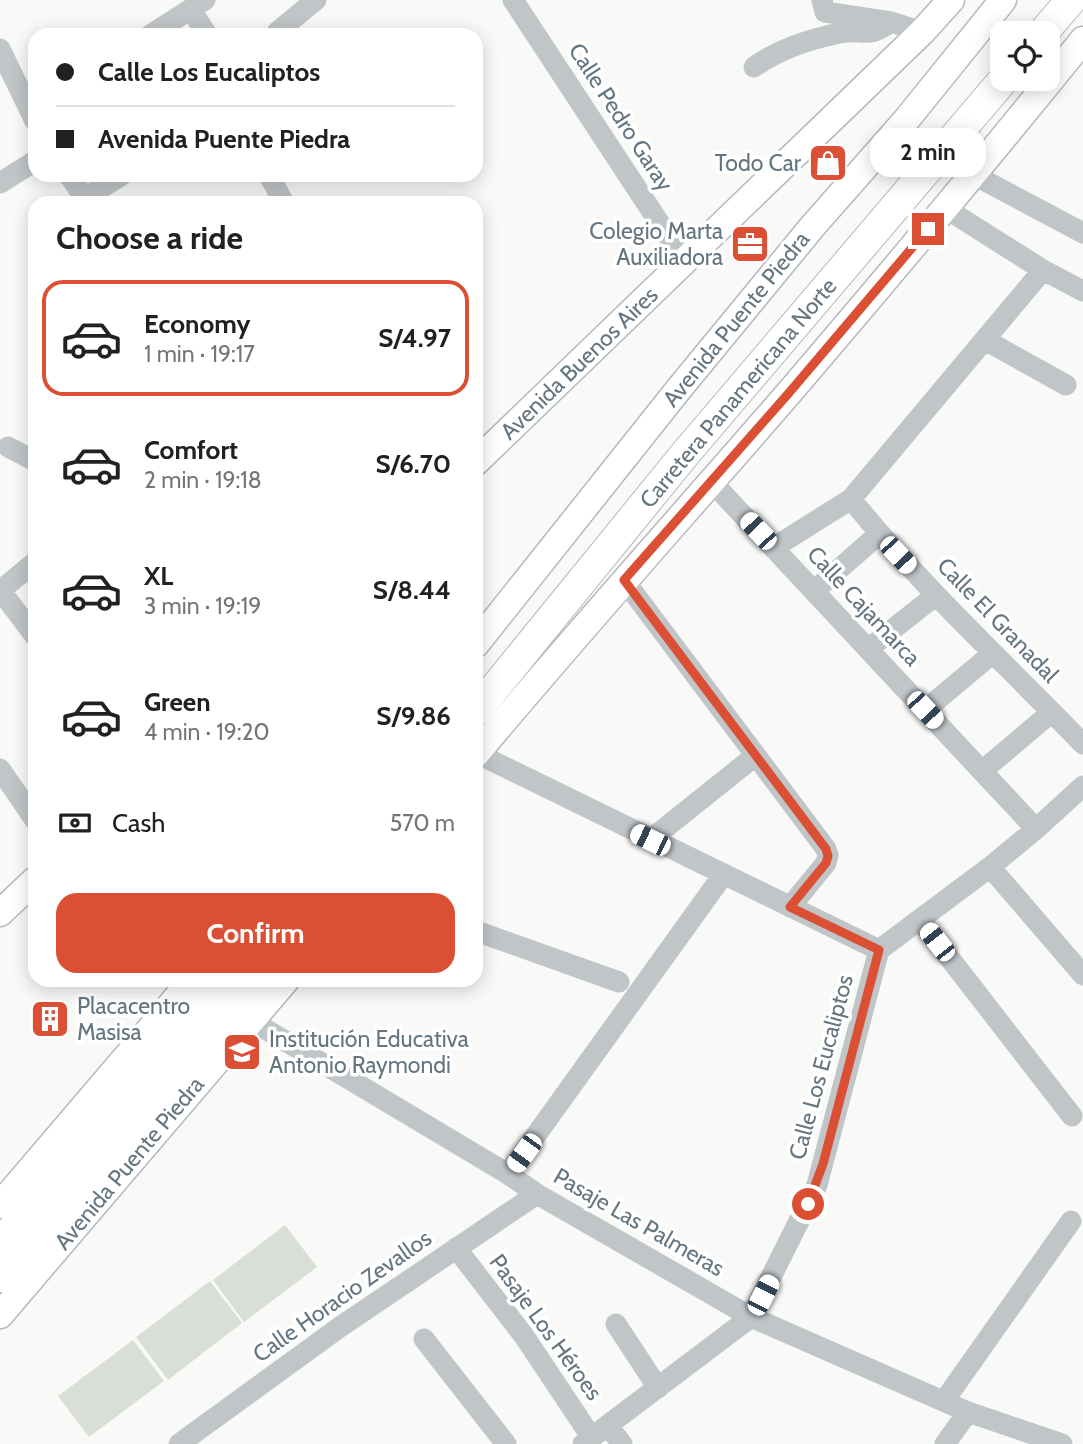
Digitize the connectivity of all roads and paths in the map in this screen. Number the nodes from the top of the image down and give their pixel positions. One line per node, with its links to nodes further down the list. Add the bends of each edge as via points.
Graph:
1 (316, 0): 14 (street)
2 (513, 0): 29 (street, Calle Pedro Garay)
3 (951, 0): 15 (main road, Avenida Buenos Aires)
4 (1003, 0): 47 (main road, Avenida Puente Piedra, via 708,353)
5 (1050, 0): 9 (highway)
6 (1071, 0): 10 (highway)
7 (825, 4): 11 (street)
8 (198, 5): 12 (street); 13 (street)
9 (1032, 21)
10 (1053, 21)
11 (891, 22): 15 (street); 18 (street, via 877,33 842,32 792,47)
12 (161, 28)
13 (205, 28)
14 (282, 28)
15 (922, 32): 29 (main road, Avenida Buenos Aires)
16 (1083, 40): 23 (main road)
17 (0, 49): 21 (street)
18 (754, 67)
19 (990, 71): 50 (highway, Carretera Panamericana Norte)
20 (994, 91): 51 (highway, Carretera Panamericana Norte, via 685,454)
21 (28, 104)
22 (28, 165): 25 (street)
23 (974, 175): 27 (main road); 28 (street)
24 (112, 182): 26 (street)
25 (0, 183)
26 (93, 196)
27 (945, 208): 30 (street); 37 (main road)
28 (1083, 233)
29 (685, 262): 35 (main road, Avenida Buenos Aires)
30 (1043, 270): 31 (street); 32 (street)
31 (1083, 291)
32 (985, 340): 33 (street); 38 (street)
33 (1066, 385)
34 (8, 447): 36 (street)
35 (483, 454)
36 (28, 457)
37 (711, 481): 40 (street, Calle Cajamarca); 42 (main road)
38 (851, 499): 39 (street, Calle El Granadal); 40 (street)
39 (879, 534): 44 (street); 45 (street, Calle El Granadal)
40 (773, 548): 44 (street, Calle Cajamarca)
41 (28, 568): 43 (street)
42 (624, 580): 55 (main road); 56 (street)
43 (0, 590): 46 (street)
44 (814, 591): 48 (street, Calle Cajamarca)
45 (936, 595): 48 (street); 49 (street, Calle El Granadal)
46 (28, 627)
47 (483, 635)
48 (868, 649): 52 (street, Calle Cajamarca)
49 (992, 654): 52 (street); 53 (street, Calle El Granadal)
50 (483, 673)
51 (483, 702)
52 (925, 710): 59 (street, Calle Cajamarca)
53 (1052, 712): 54 (street, Calle El Granadal); 59 (street)
54 (1083, 744)
55 (483, 746)
56 (755, 755): 63 (street); 67 (street, via 828,856)
57 (483, 757): 63 (street)
58 (0, 769): 61 (street)
59 (982, 771): 62 (street, Calle Cajamarca)
60 (1083, 786): 62 (street)
61 (28, 810)
62 (1037, 829): 64 (street)
63 (650, 840): 65 (street)
64 (990, 867): 69 (street); 72 (street)
65 (723, 875): 67 (street); 80 (street)
66 (28, 887): 68 (main road)
67 (790, 907): 71 (street)
68 (0, 913)
69 (920, 920): 71 (street); 79 (street)
70 (483, 933): 73 (street)
71 (879, 950): 88 (street, Calle Los Eucaliptos, via 817,1185)
72 (1083, 975)
73 (619, 982)
74 (186, 987): 82 (main road)
75 (217, 987): 84 (highway)
76 (247, 987): 86 (highway)
77 (280, 987): 78 (main road, Avenida Puente Piedra)
78 (250, 1020): 80 (street, Pasaje Las Palmeras); 87 (main road, Avenida Puente Piedra)
79 (1072, 1116)
80 (508, 1174): 81 (street, Pasaje Las Palmeras)
81 (537, 1194): 85 (street, Calle Horacio Zevallos); 88 (street, Pasaje Las Palmeras)
82 (0, 1205)
83 (1071, 1221): 92 (street)
84 (0, 1244)
85 (456, 1248): 94 (street, Pasaje Los Héroes); 95 (street, Calle Horacio Zevallos)
86 (0, 1277)
87 (0, 1315)
88 (751, 1317): 91 (street, Calle Los Eucaliptos); 92 (street, Pasaje Las Palmeras)
89 (616, 1324): 91 (street)
90 (424, 1339): 96 (street)
91 (658, 1388): 94 (street, Calle Los Eucaliptos)
92 (944, 1401): 93 (street, Pasaje Las Palmeras)
93 (968, 1412): 98 (street); 99 (street, Pasaje Las Palmeras)
94 (594, 1436): 97 (street, Pasaje Los Héroes)
95 (179, 1444)
96 (506, 1444)
97 (622, 1444)
98 (945, 1444)
99 (1062, 1444)

